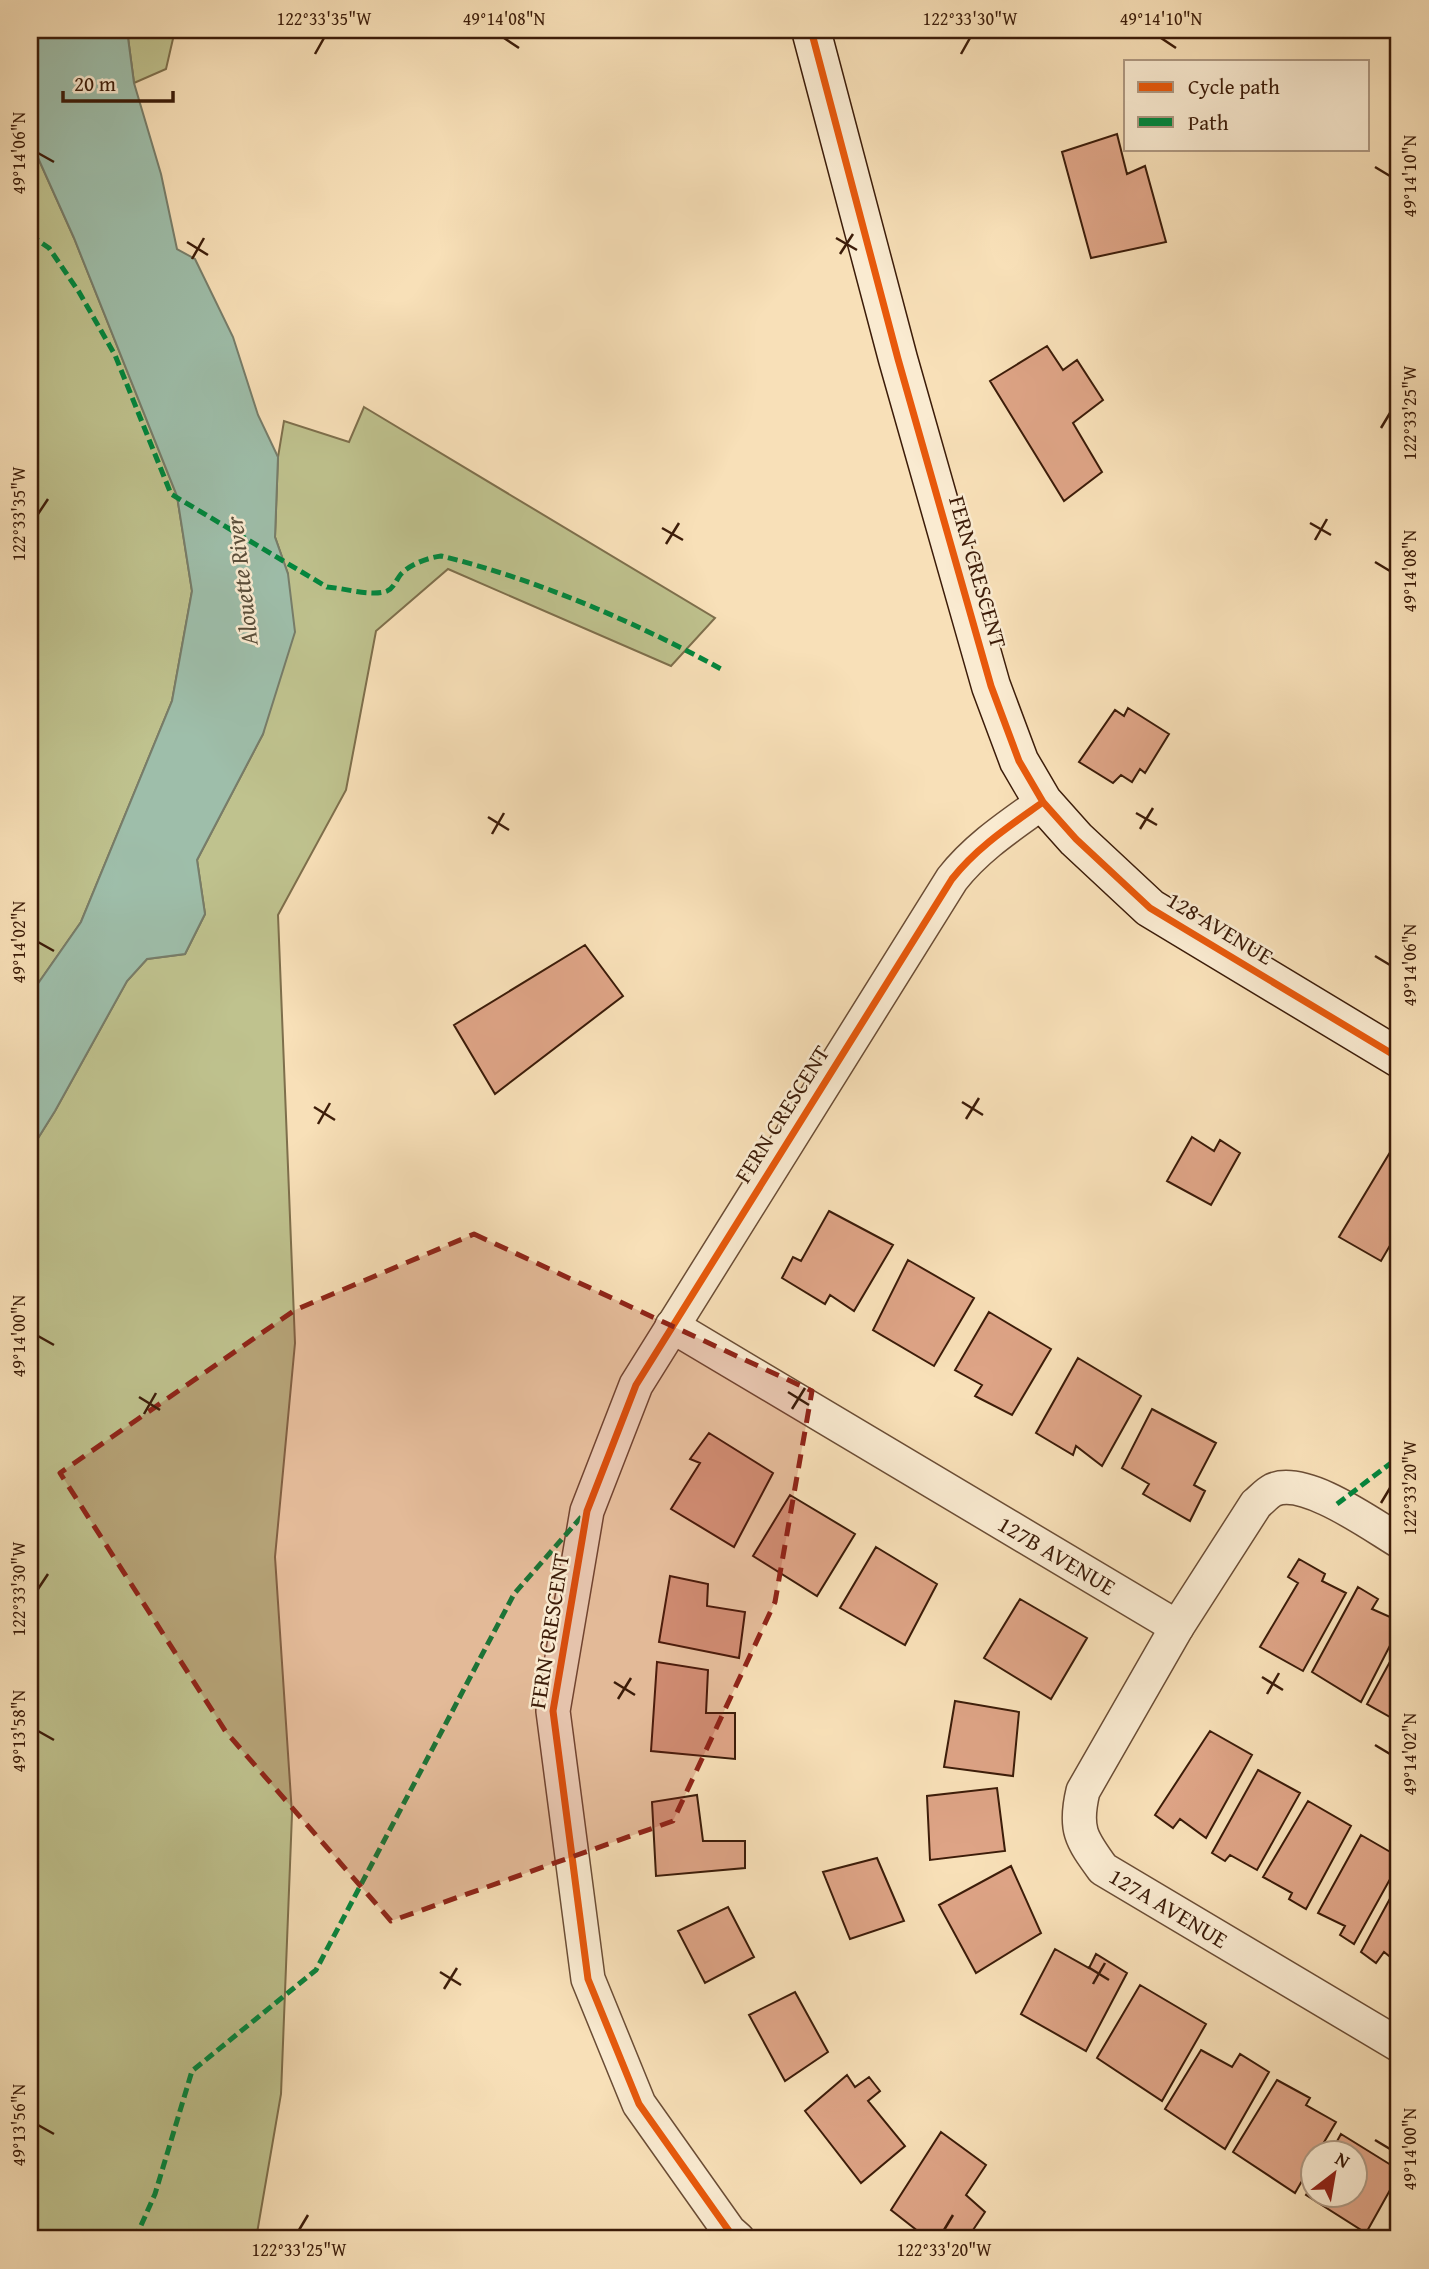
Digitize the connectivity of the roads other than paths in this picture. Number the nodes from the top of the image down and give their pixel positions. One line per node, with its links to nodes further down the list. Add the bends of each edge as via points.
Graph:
1 (811, 30): 2 (street, FERN CRESCENT, via 991,686 1019,761)
2 (1044, 802): 3 (street, 128 AVENUE, via 1150,908); 4 (street, FERN CRESCENT, via 995,837 952,879)
3 (1399, 1058)
4 (672, 1326): 6 (street, 127B AVENUE); 8 (street, FERN CRESCENT, via 636,1385 587,1511 552,1711 588,1979 639,2104)
5 (1399, 1541): 6 (street, via 1324,1496 1274,1489 1256,1504)
6 (1177, 1627): 7 (street, 127A AVENUE, via 1083,1791 1077,1816 1084,1843 1103,1869)
7 (1399, 2045)
8 (738, 2239)

